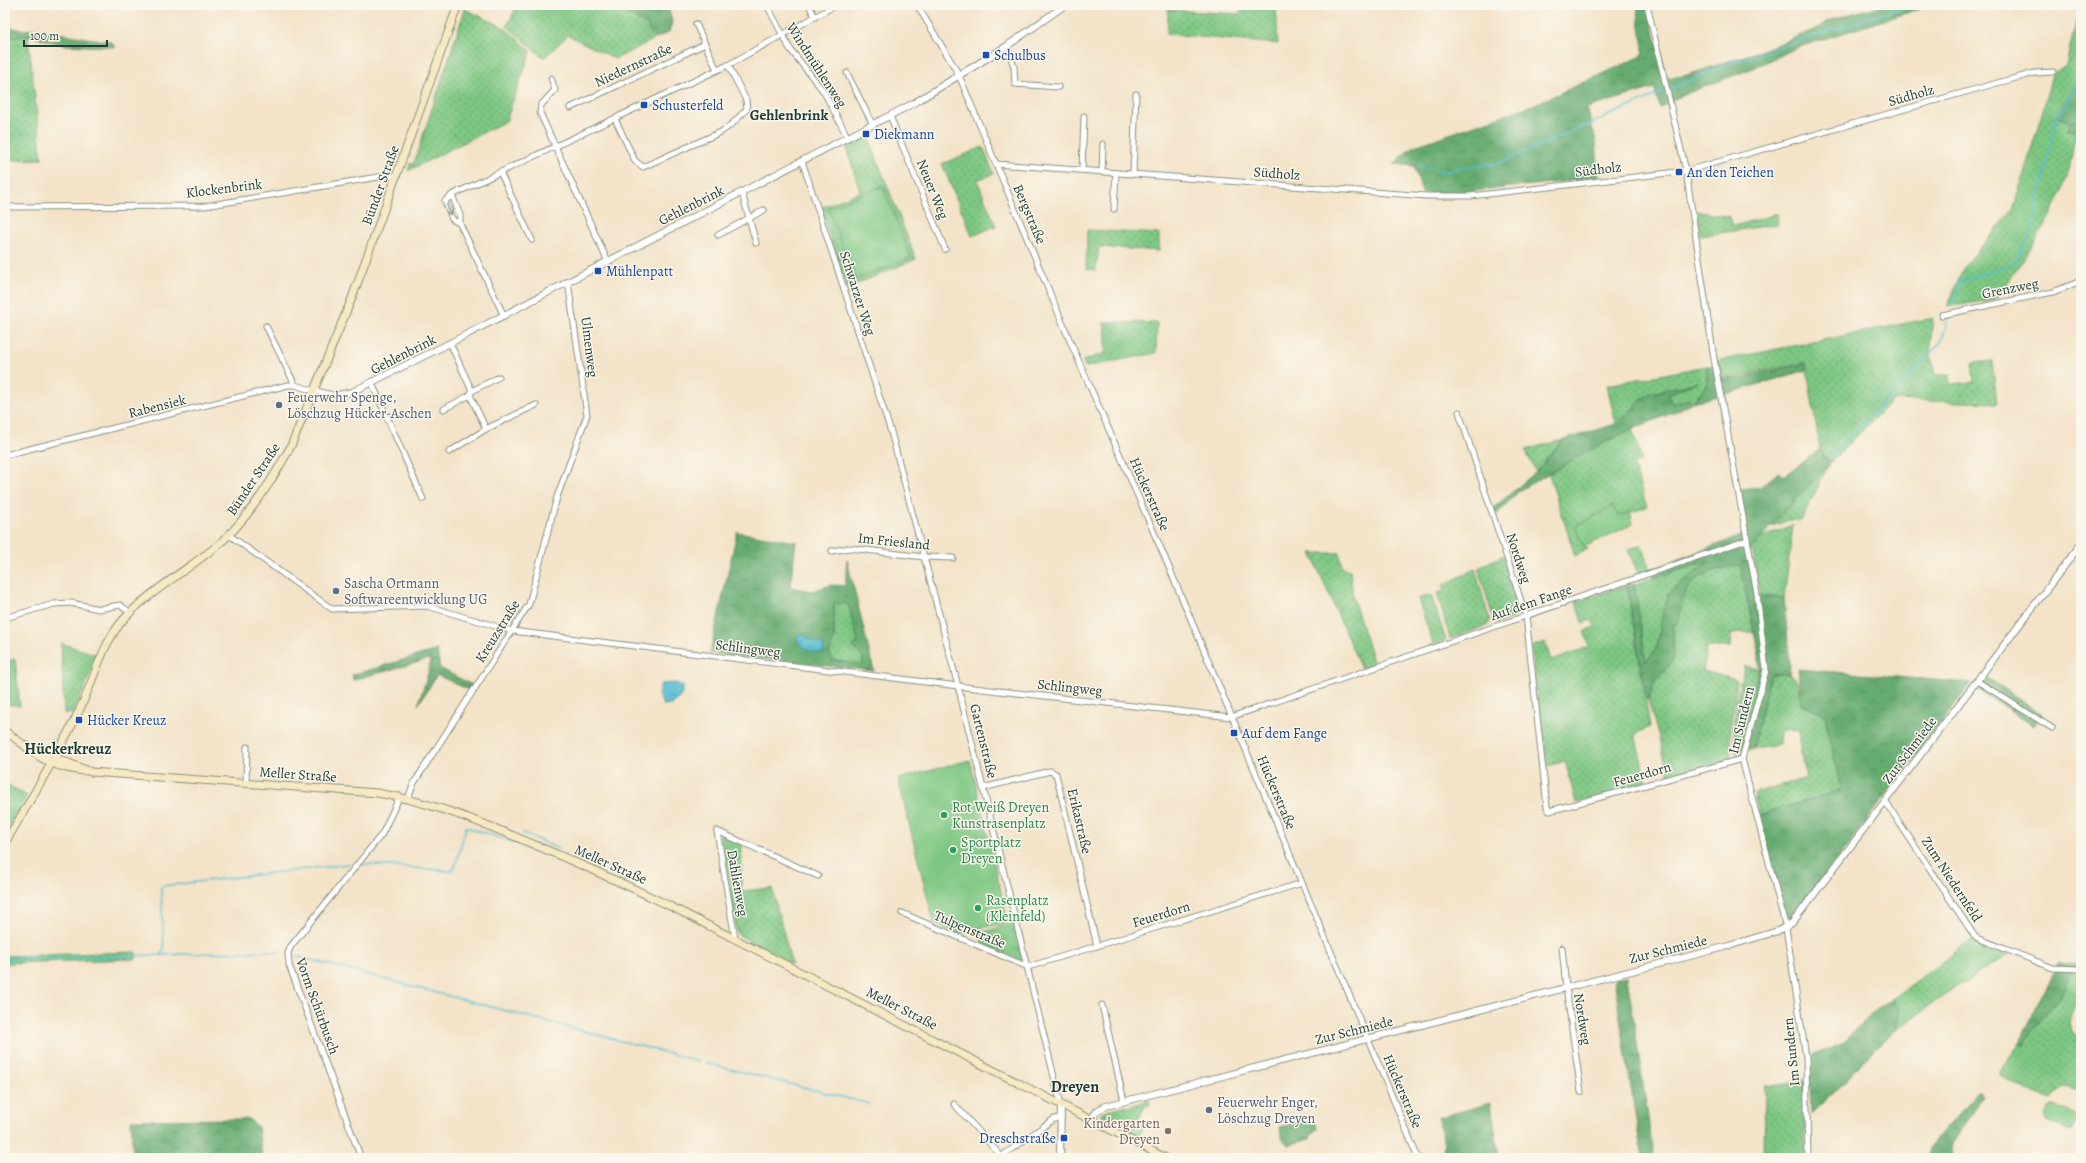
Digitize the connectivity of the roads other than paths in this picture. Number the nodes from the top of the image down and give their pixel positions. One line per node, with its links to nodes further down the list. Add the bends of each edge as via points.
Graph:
1 (458, 5): 37 (main road, Bünder Straße)
2 (767, 5): 10 (street, Windmühlenweg)
3 (809, 5): 8 (street)
4 (836, 5): 8 (street)
5 (916, 5): 17 (street, Bergstraße)
6 (1065, 5): 12 (street, Gehlenbrink)
7 (1647, 5): 32 (street)
8 (815, 18): 10 (street)
9 (696, 24): 11 (street)
10 (782, 36): 13 (street); 26 (street, Windmühlenweg, via 824,92)
11 (705, 44): 14 (street); 21 (street, Niedernstraße)
12 (1008, 46): 17 (street, Gehlenbrink); 19 (street, via 1014,67 1015,84)
13 (728, 65): 14 (street); 24 (street, via 746,100 746,109 732,124 714,135 643,167 634,161)
14 (717, 70): 24 (street)
15 (2053, 72): 32 (street, Südholz, via 2034,73)
16 (847, 73): 25 (street)
17 (959, 77): 22 (street, Gehlenbrink); 30 (street, Bergstraße)
18 (551, 78): 28 (street, via 555,90 539,110)
19 (1058, 87)
20 (1136, 94): 36 (street)
21 (570, 108)
22 (890, 116): 25 (street, Gehlenbrink); 48 (street, Neuer Weg)
23 (1084, 116): 31 (street)
24 (615, 118): 28 (street)
25 (873, 125): 26 (street, Gehlenbrink)
26 (848, 138): 29 (street, Gehlenbrink)
27 (1104, 144): 34 (street)
28 (555, 146): 33 (street); 49 (street)
29 (802, 161): 38 (street, Gehlenbrink); 66 (street, Schwarzer Weg)
30 (996, 164): 31 (street, Südholz); 67 (street, Bergstraße)
31 (1082, 170): 34 (street, Südholz)
32 (1686, 171): 36 (street, Südholz, via 1471,196 1434,196); 72 (street, Im Sundern, via 1714,358)
33 (500, 172): 39 (street); 46 (street)
34 (1102, 172): 35 (street, Südholz)
35 (1116, 173): 36 (street, Südholz); 41 (street)
36 (1133, 174)
37 (397, 176): 40 (street, Klockenbrink, via 204,206); 59 (main road, Bünder Straße)
38 (742, 193): 43 (street); 49 (street, Gehlenbrink)
39 (452, 195): 44 (street, via 460,216); 44 (street, one-way to 44, via 445,201 452,219)
40 (5, 206)
41 (1114, 209)
42 (764, 210): 43 (street)
43 (749, 218): 45 (street); 47 (street)
44 (460, 224): 53 (street)
45 (718, 235)
46 (532, 240)
47 (756, 243)
48 (945, 249)
49 (608, 262): 51 (street, Gehlenbrink)
50 (2081, 281): 52 (street, Grenzweg, via 2053,292)
51 (568, 282): 53 (street, Gehlenbrink); 64 (street, Ulmenweg)
52 (1942, 315)
53 (504, 316): 55 (street, Gehlenbrink)
54 (266, 326): 58 (street)
55 (450, 343): 57 (street, Gehlenbrink); 60 (street)
56 (499, 377): 60 (street)
57 (372, 383): 59 (street, Gehlenbrink, via 340,395 328,396); 70 (street)
58 (295, 385): 59 (street, Rabensiek); 69 (street, Rabensiek)
59 (314, 391): 71 (main road, Bünder Straße, via 293,442 278,469)
60 (471, 393): 62 (street); 65 (street)
61 (536, 405): 65 (street)
62 (444, 409)
63 (1459, 412): 78 (street, Nordweg)
64 (587, 415): 80 (street, Kreuzstraße, via 557,497 529,604)
65 (486, 430): 68 (street)
66 (891, 432): 75 (street, Gartenstraße)
67 (1112, 437): 83 (street, Hückerstraße)
68 (449, 452)
69 (5, 455)
70 (423, 499)
71 (229, 534): 77 (main road, Bünder Straße, via 214,549); 80 (street, Schlingweg, via 332,609 428,606)
72 (1747, 540): 78 (street, Auf dem Fange); 87 (street, Im Sundern, via 1758,594 1766,670)
73 (2081, 544): 81 (street, Zur Schmiede)
74 (832, 551): 75 (street, Im Friesland, via 849,548)
75 (924, 557): 76 (street, Im Friesland); 82 (street, Gartenstraße)
76 (953, 558)
77 (130, 614): 79 (street, via 120,605 99,609 71,603 44,607); 88 (main road, Bünder Straße, via 110,639 83,704)
78 (1526, 616): 83 (street, Auf dem Fange); 94 (street, Nordweg)
79 (5, 618)
80 (512, 631): 82 (street, Schlingweg); 92 (street, Kreuzstraße, via 414,783)
81 (1977, 681): 84 (street); 93 (street, Zur Schmiede)
82 (958, 686): 83 (street, Schlingweg); 90 (street, Gartenstraße)
83 (1231, 717): 97 (street, Hückerstraße)
84 (2052, 728)
85 (5, 731): 88 (main road, Meller Straße, via 24,745)
86 (247, 747): 89 (street)
87 (1742, 759): 94 (street, Feuerdorn); 99 (street, Im Sundern)
88 (53, 760): 89 (main road, Meller Straße, via 91,772); 95 (main road, Bünder Straße)
89 (246, 784): 91 (main road, Meller Straße)
90 (984, 788): 101 (street, Erikastraße, via 1050,771 1056,774); 103 (street, Gartenstraße)
91 (400, 796): 92 (main road, Meller Straße); 115 (street, Vorm Schürbusch, via 382,834 288,953 289,965)
92 (408, 798): 100 (main road, Meller Straße, via 470,818 592,869)
93 (1885, 801): 99 (street, Zur Schmiede); 104 (street, Zum Niedernfeld, via 1975,937 2053,968)
94 (1549, 811)
95 (5, 843)
96 (818, 876): 100 (street, Dahlienweg, via 717,831)
97 (1302, 883): 101 (street, Feuerdorn); 107 (street, Hückerstraße)
98 (902, 913): 103 (street, Tulpenstraße)
99 (1786, 928): 105 (street, Zur Schmiede, via 1725,947); 119 (street, Im Sundern, via 1806,1057)
100 (735, 939): 111 (main road, Meller Straße)
101 (1097, 946): 103 (street, Feuerdorn)
102 (1562, 948): 105 (street, Nordweg)
103 (1028, 967): 111 (street, Gartenstraße)
104 (2081, 970)
105 (1566, 987): 107 (street, Zur Schmiede); 108 (street, Nordweg)
106 (1102, 1006): 109 (street)
107 (1369, 1039): 109 (street, Zur Schmiede); 118 (street, Hückerstraße)
108 (1582, 1092)
109 (1124, 1101): 113 (street, Zur Schmiede, via 1102,1108)
110 (954, 1104): 114 (street)
111 (1061, 1105): 112 (street); 113 (main road, Meller Straße)
112 (1060, 1118): 114 (street, via 1054,1119); 116 (street)
113 (1090, 1120): 117 (main road, Meller Straße)
114 (1000, 1157)
115 (361, 1158)
116 (1060, 1158)
117 (1166, 1158)
118 (1418, 1158)
119 (1808, 1158)

